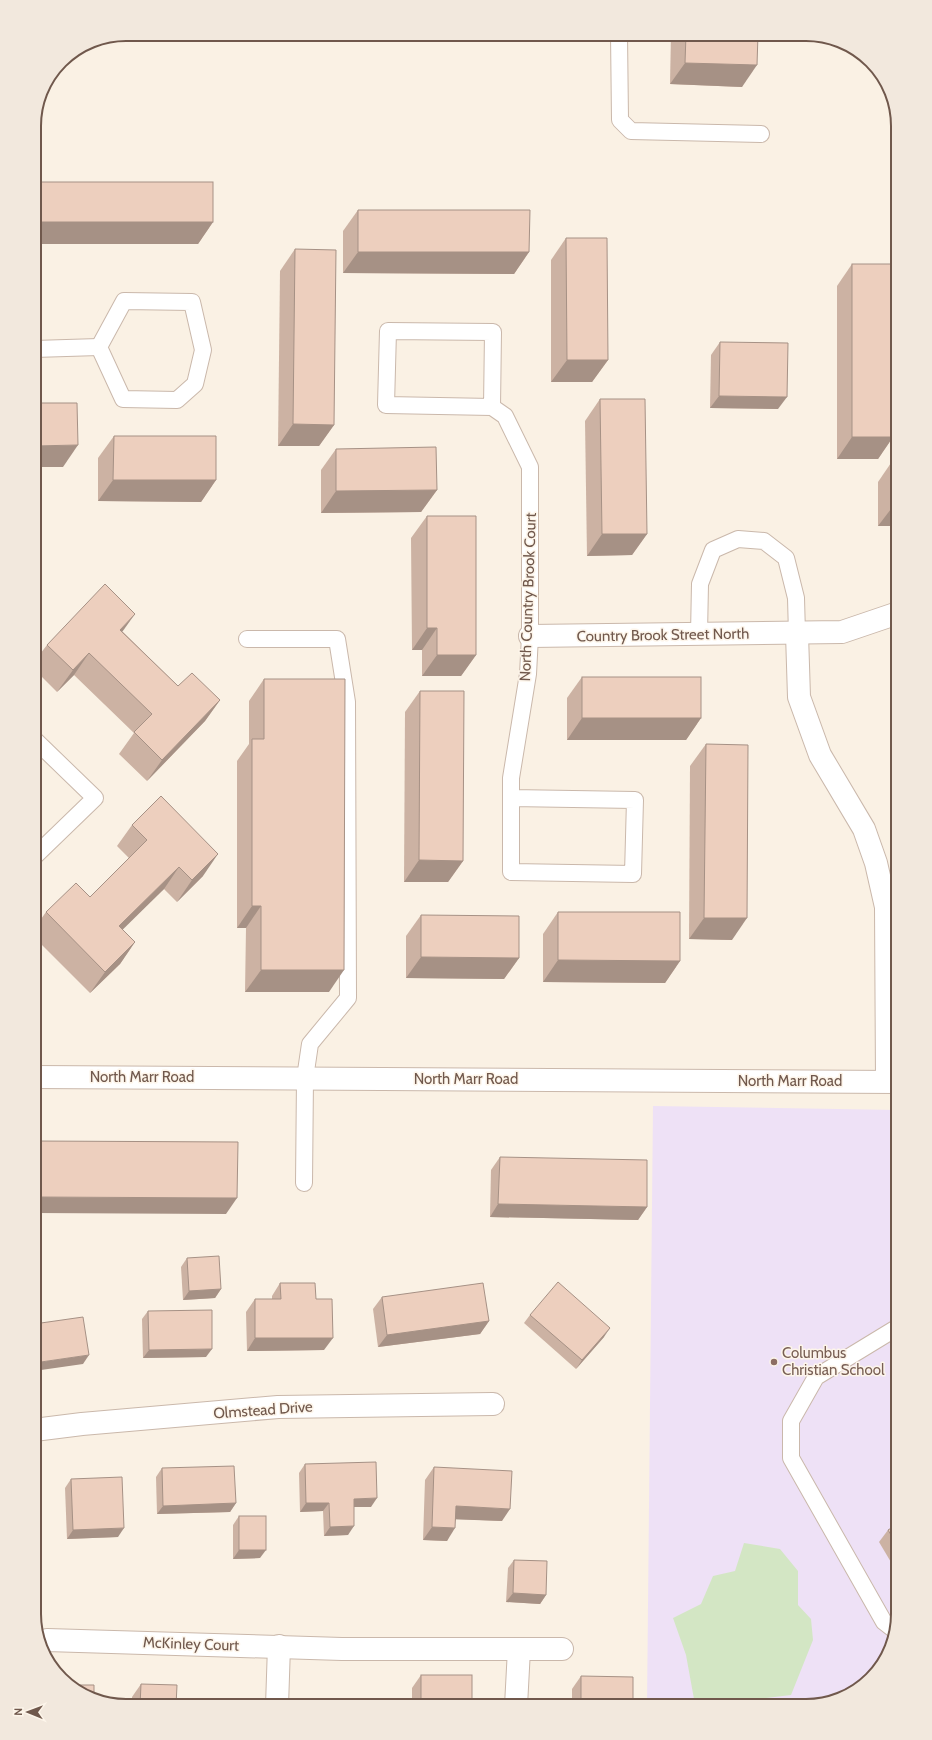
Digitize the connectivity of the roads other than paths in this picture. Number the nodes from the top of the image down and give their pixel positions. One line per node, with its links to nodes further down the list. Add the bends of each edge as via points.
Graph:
1 (619, 41): 2 (lane, via 620,120 631,131)
2 (761, 134)
3 (99, 347): 3 (lane, via 123,399 177,400 195,384 202,350 192,302 124,301); 4 (lane)
4 (41, 349)
5 (492, 407): 5 (lane, via 386,405 388,331 493,332); 9 (lane, North Country Brook Court, via 505,416 530,467)
6 (891, 615): 8 (street, Country Brook Street North, via 842,632)
7 (699, 634): 8 (street, Country Brook Street North); 8 (lane, via 700,584 713,550 738,539 764,541 786,558 796,598); 9 (street, Country Brook Street North)
8 (797, 634): 14 (street, via 799,697 820,755 864,829 876,863 886,907)
9 (530, 636): 12 (lane, North Country Brook Court, via 528,674 511,778)
10 (247, 639): 16 (lane, via 337,639 348,702 348,998 310,1044)
11 (41, 746): 13 (lane, via 95,798)
12 (511, 798): 12 (lane, North Country Brook Court, via 635,800 633,874 511,872)
13 (41, 851)
14 (891, 1052)
15 (41, 1077): 16 (street, North Marr Road)
16 (305, 1078): 17 (street, North Marr Road); 18 (lane)
17 (891, 1081)
18 (304, 1183)
19 (891, 1331): 22 (lane, via 816,1377 791,1421 791,1458 884,1622)
20 (493, 1404): 21 (street, Olmstead Drive, via 278,1407)
21 (41, 1429)
22 (890, 1626)
23 (45, 1641): 24 (street, McKinley Court)
24 (279, 1646): 25 (street, McKinley Court, via 342,1649); 27 (street)
25 (519, 1649): 26 (street, McKinley Court); 28 (street)
26 (562, 1649)
27 (277, 1699)
28 (516, 1699)

